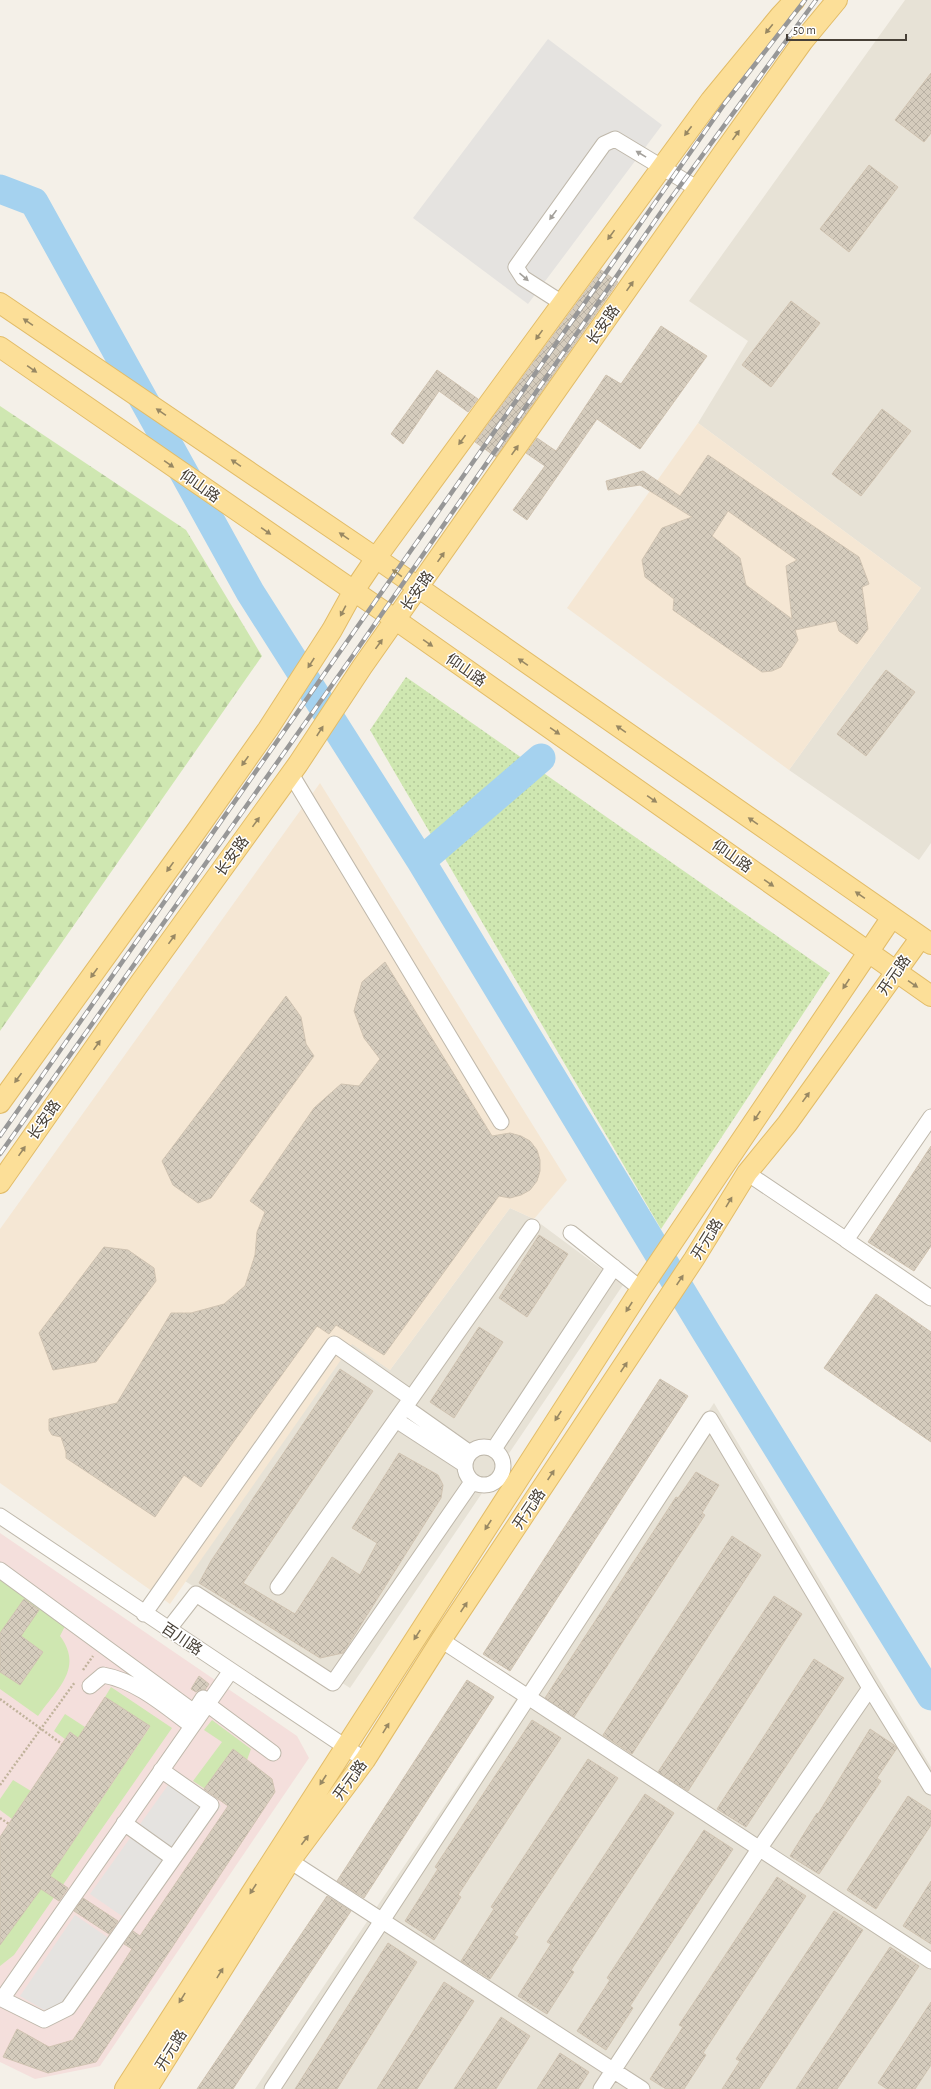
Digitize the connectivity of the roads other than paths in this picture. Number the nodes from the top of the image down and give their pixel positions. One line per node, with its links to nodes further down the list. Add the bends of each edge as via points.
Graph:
1 (795, 0): 3 (main road, one-way to 3, via 711,100)
2 (837, 0): 4 (main road, 长安路, one-way to 2, via 803,42)
3 (661, 167): 4 (street); 6 (main road, one-way to 6); 6 (street, one-way to 6, via 616,139 604,144 516,267 523,278)
4 (698, 189): 9 (main road, 长安路, one-way to 4)
5 (0, 303): 8 (main road, one-way to 5)
6 (562, 303): 8 (main road, one-way to 8)
7 (0, 347): 10 (main road, 仰山路, one-way to 10)
8 (376, 558): 9 (main road, one-way to 8); 10 (main road)
9 (418, 589): 11 (main road, 长安路); 13 (main road, one-way to 9)
10 (353, 592): 11 (main road, 仰山路); 18 (main road, one-way to 18, via 332,630 268,729)
11 (396, 620): 12 (main road, 长安路, one-way to 11); 15 (main road, 仰山路, one-way to 15)
12 (295, 769): 20 (street); 22 (main road, 长安路, one-way to 12, via 137,987)
13 (892, 917): 14 (main road); 15 (main road, 开元路)
14 (926, 940): 16 (main road, 开元路)
15 (867, 952): 16 (main road, 仰山路); 27 (main road, 开元路, one-way to 27)
16 (896, 972): 17 (main road, 仰山路, one-way to 17); 21 (main road, 开元路, one-way to 16, via 787,1124)
17 (931, 996)
18 (0, 1103)
19 (931, 1117): 25 (street, via 846,1240)
20 (501, 1122)
21 (747, 1174): 25 (street); 40 (main road, 开元路, one-way to 21, via 694,1259)
22 (0, 1184)
23 (532, 1228): 29 (street)
24 (571, 1233): 26 (street)
25 (851, 1243): 28 (street)
26 (614, 1267): 27 (street); 31 (street)
27 (645, 1282): 33 (main road, 开元路, one-way to 33)
28 (931, 1298)
29 (408, 1403): 30 (street); 32 (street); 38 (street, via 334,1344)
30 (396, 1420): 32 (street); 37 (street)
31 (494, 1449): 32 (street, via 481,1447); 33 (street, via 502,1459)
32 (467, 1459): 34 (street, via 465,1471)
33 (507, 1481): 34 (street, via 491,1485 478,1485); 47 (main road, 开元路, one-way to 47)
34 (472, 1482): 39 (street, via 333,1683 196,1594)
35 (0, 1516): 38 (street, 百川路)
36 (0, 1570): 41 (street, via 194,1712)
37 (278, 1587)
38 (144, 1614): 39 (street, 百川路)
39 (168, 1630): 41 (street, 百川路)
40 (441, 1640): 44 (street); 49 (main road, 开元路, one-way to 40)
41 (227, 1670): 45 (street); 47 (street, 百川路)
42 (90, 1686): 46 (street, via 103,1675 120,1678 142,1690)
43 (870, 1688): 44 (street, via 710,1419); 51 (street); 53 (street)
44 (528, 1697): 53 (street); 56 (street)
45 (207, 1704): 46 (street); 48 (street)
46 (192, 1726): 50 (street)
47 (344, 1747): 49 (street, 百川路); 60 (main road, 开元路, one-way to 60)
48 (274, 1753)
49 (365, 1760): 55 (main road, 开元路, one-way to 49)
50 (161, 1770): 52 (street); 54 (street, via 211,1805)
51 (931, 1787)
52 (124, 1824): 54 (street); 58 (street)
53 (759, 1848): 57 (street); 59 (street)
54 (173, 1858): 58 (street, via 68,2008 44,2020)
55 (290, 1861): 56 (street); 61 (main road, 开元路, one-way to 55)
56 (382, 1920): 59 (street); 62 (street)
57 (931, 1961)
58 (1, 1998)
59 (614, 2070): 63 (street); 64 (street)
60 (125, 2089)
61 (147, 2089)
62 (272, 2089)
63 (601, 2089)
64 (642, 2089)

